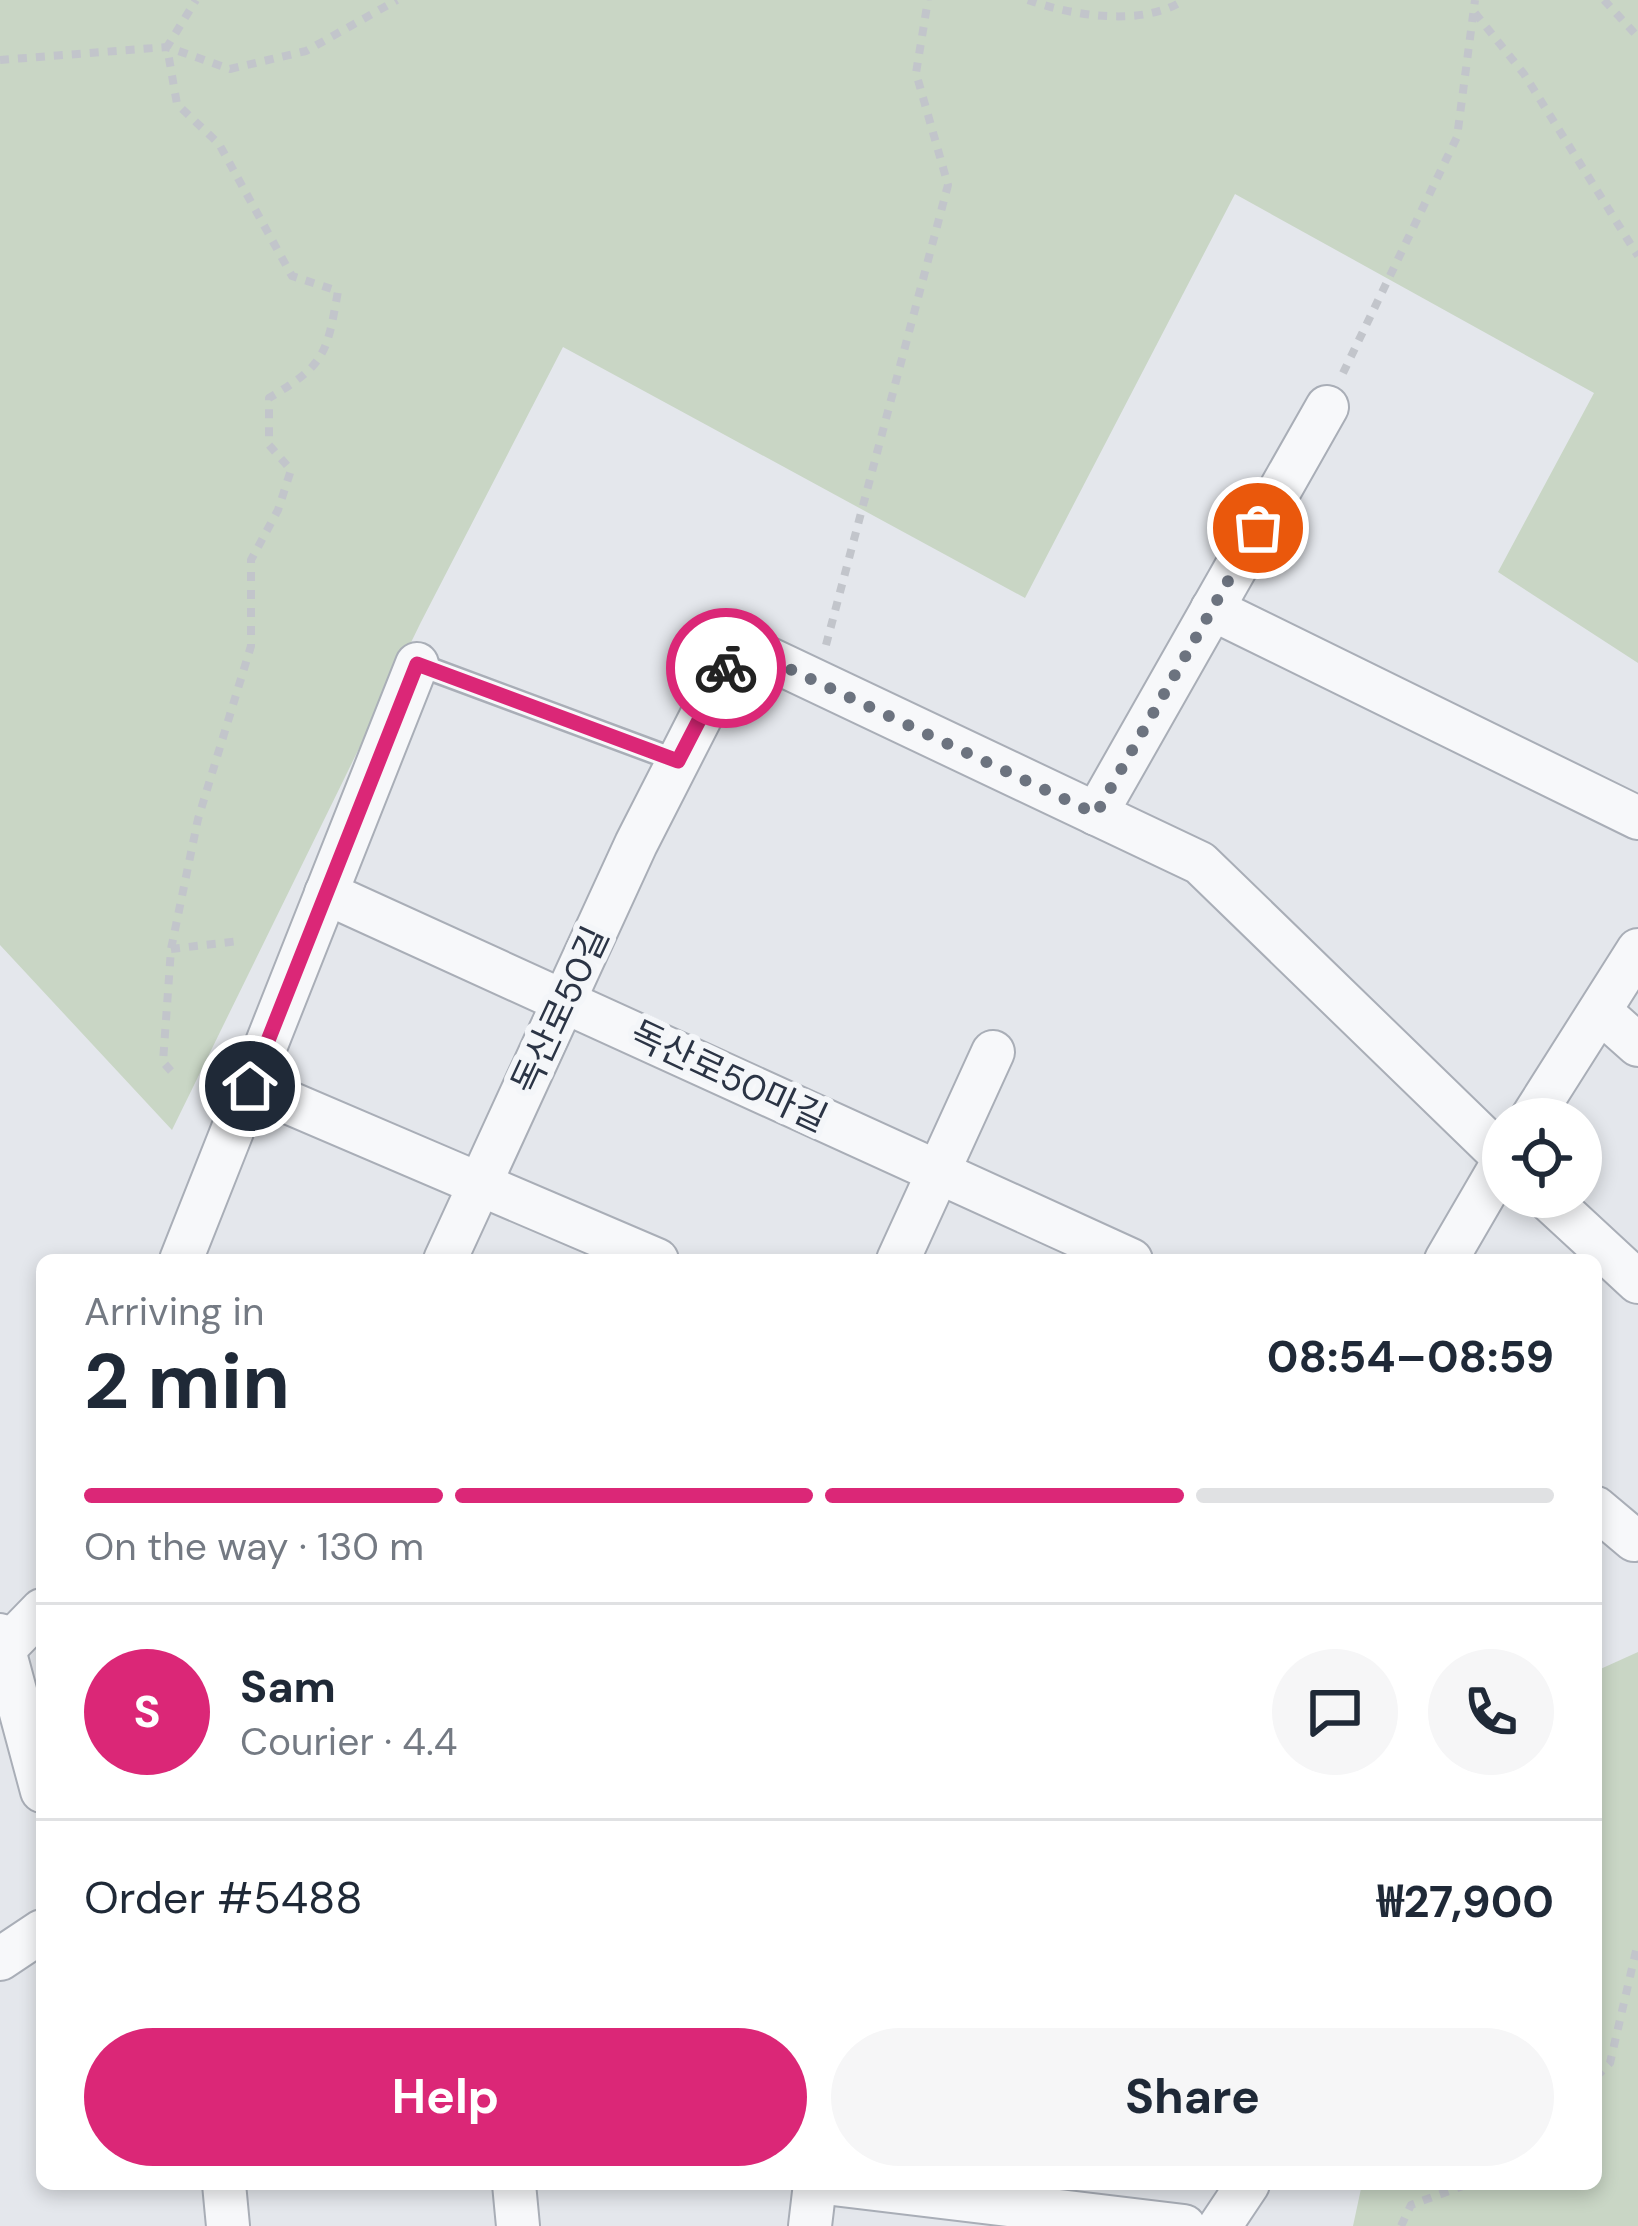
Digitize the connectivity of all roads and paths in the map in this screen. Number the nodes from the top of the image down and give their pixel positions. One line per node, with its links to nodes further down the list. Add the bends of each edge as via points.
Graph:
1 (196, 0): 10 (path)
2 (397, 0): 10 (path, via 306,51 230,68)
3 (928, 0): 16 (path, via 916,73 948,185)
4 (1028, 0): 5 (path, via 1070,15 1166,12)
5 (1184, 0)
6 (1475, 0): 8 (path)
7 (1604, 0): 9 (path)
8 (1474, 11): 12 (path, via 1524,74); 13 (path, via 1457,136)
9 (1638, 37)
10 (167, 47): 11 (path); 22 (path, via 177,104 219,144 292,276 338,291 314,371 269,398 268,445 291,470 251,560 251,646 197,819)
11 (0, 60)
12 (1638, 256)
13 (1327, 407): 14 (street)
14 (1212, 609): 18 (street); 19 (street)
15 (417, 664): 17 (lane); 20 (street)
16 (817, 682): 17 (street, 독산로50길, via 737,644); 18 (street, 독산로50길)
17 (678, 761): 24 (street, 독산로50길)
18 (1096, 814): 31 (street, 독산로50길, via 1200,863)
19 (1638, 818)
20 (326, 893): 24 (street, 독산로50마길); 29 (street)
21 (239, 941): 22 (path)
22 (170, 949): 28 (path, via 163,1062)
23 (1638, 950): 25 (street)
24 (563, 1001): 32 (street, 독산로50마길); 33 (street, 독산로50길)
25 (1602, 1013): 26 (street); 30 (street)
26 (1638, 1046)
27 (993, 1052): 32 (street)
28 (171, 1071)
29 (250, 1086): 33 (street); 36 (street)
30 (1545, 1098)
31 (1482, 1138)
32 (938, 1172): 39 (street); 40 (street, 독산로50마길)
33 (480, 1184): 37 (street, 독산로50길); 38 (street)
34 (1482, 1196): 41 (street)
35 (1569, 1218): 42 (street)
36 (183, 1254)
37 (448, 1254)
38 (643, 1254)
39 (901, 1254)
40 (1118, 1254)
41 (1449, 1254)
42 (1638, 1282)
43 (1602, 1513): 44 (street)
44 (1634, 1540)
45 (36, 1615): 46 (street)
46 (2, 1642): 47 (street)
47 (36, 1769)
48 (36, 1935): 50 (street)
49 (1638, 1942): 51 (path)
50 (0, 1958)
51 (1602, 2071)
52 (225, 2190): 59 (street)
53 (515, 2190): 60 (street)
54 (814, 2190): 61 (street)
55 (892, 2190): 58 (street)
56 (1244, 2190): 63 (street)
57 (1452, 2190): 64 (path, via 1411,2205)
58 (1048, 2206): 62 (street)
59 (228, 2226)
60 (518, 2226)
61 (810, 2226)
62 (1184, 2226)
63 (1220, 2226)
64 (1401, 2226)

